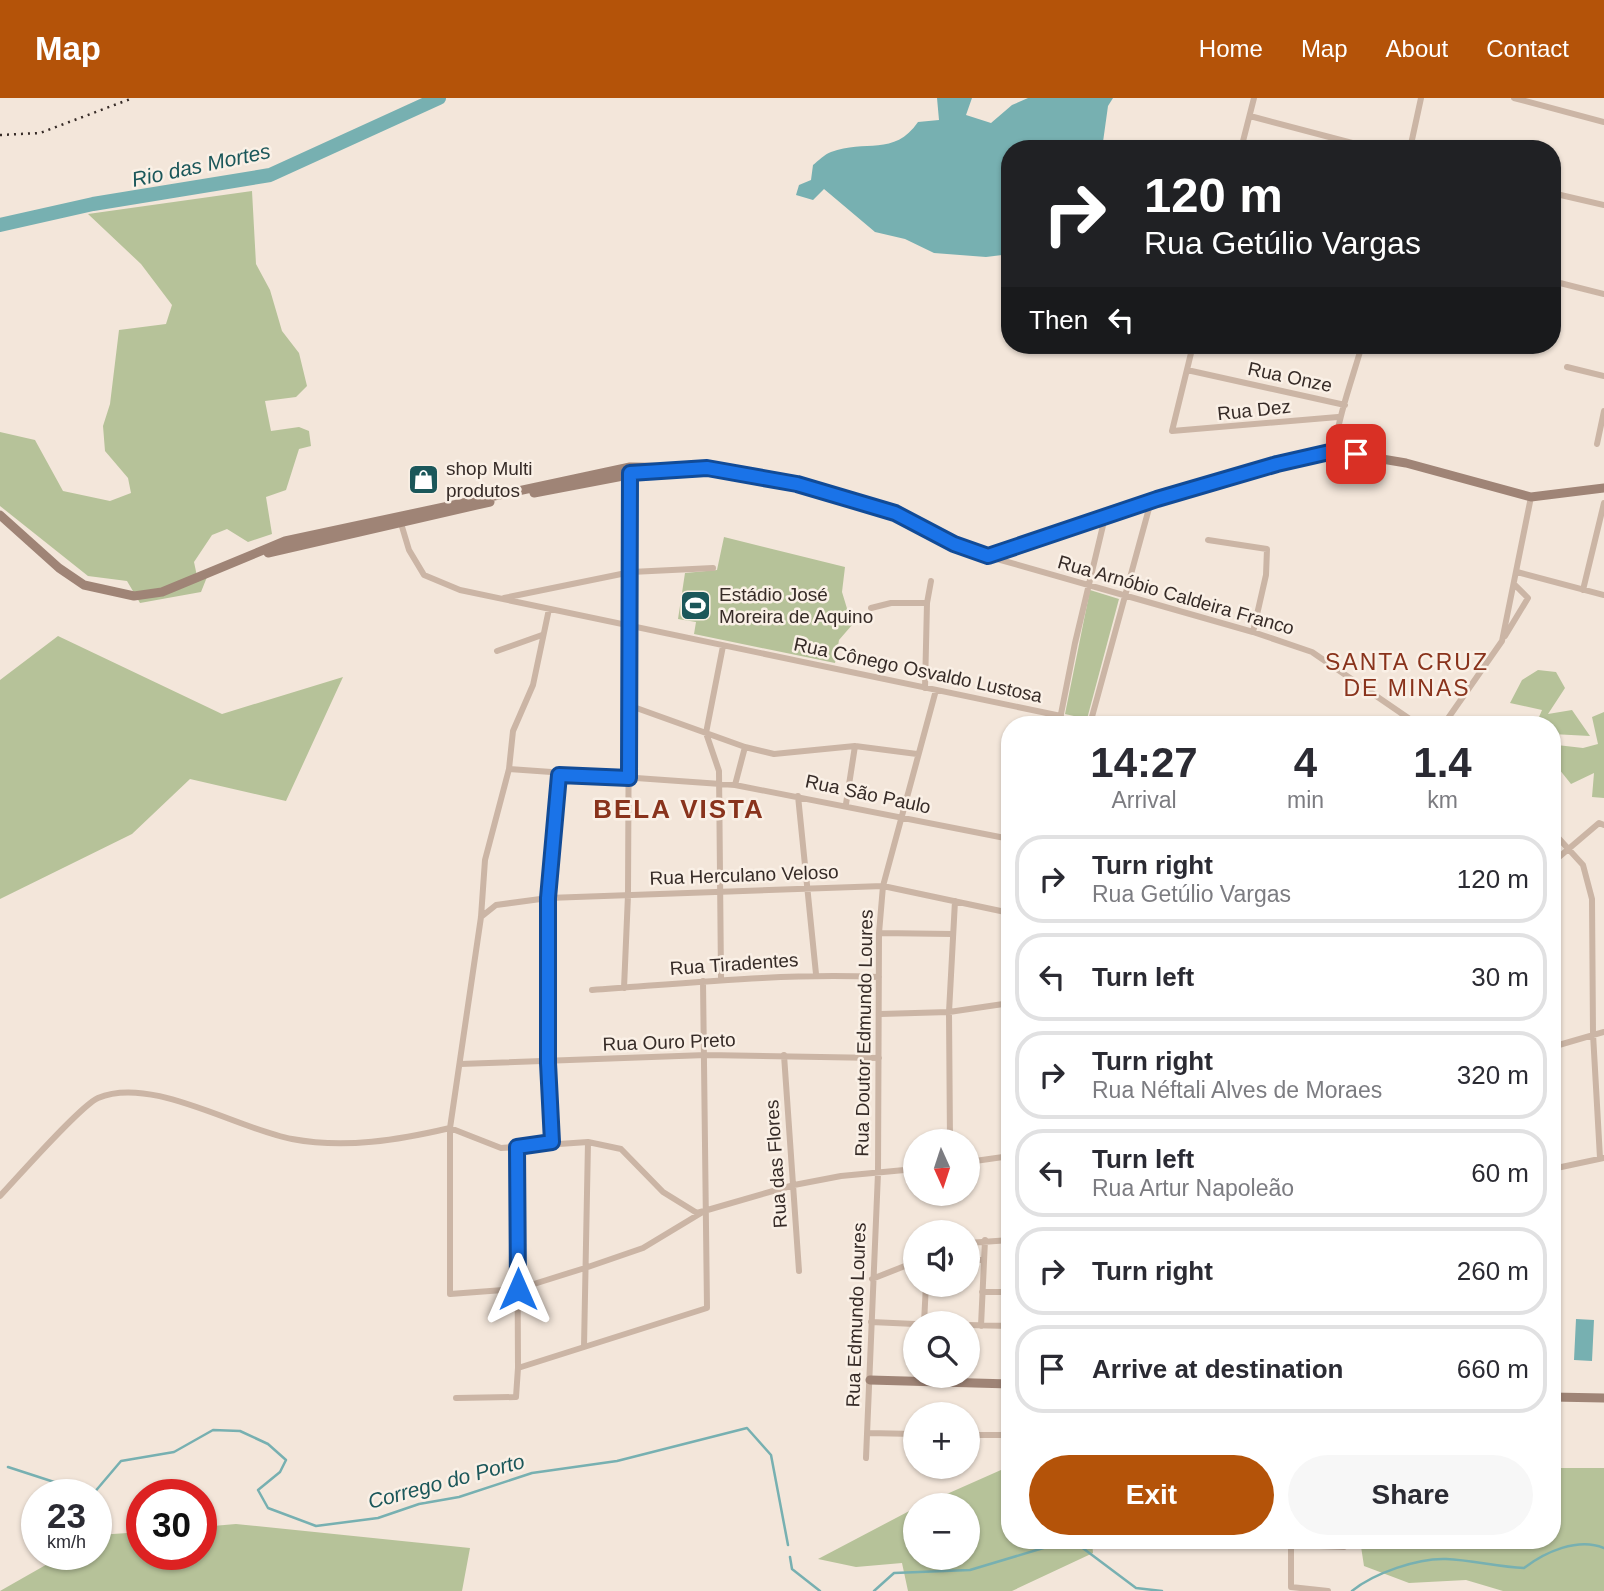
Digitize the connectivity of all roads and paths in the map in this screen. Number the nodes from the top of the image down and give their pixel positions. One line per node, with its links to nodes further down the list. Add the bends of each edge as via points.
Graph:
1 (1254, 98): 4 (street)
2 (1422, 98): 8 (street)
3 (1514, 98): 5 (street)
4 (1250, 116): 6 (street); 7 (street)
5 (1604, 122)
6 (1243, 140)
7 (1341, 140)
8 (1412, 140)
9 (1561, 194): 10 (street)
10 (1604, 205)
11 (1561, 283): 12 (street)
12 (1604, 294)
13 (1190, 354): 16 (street)
14 (1359, 354): 18 (street)
15 (1567, 367): 17 (street)
16 (1186, 370): 18 (street, Rua Onze); 20 (street, Rua Dez, via 1172,432)
17 (1604, 376)
18 (1345, 405): 20 (street)
19 (1604, 411): 21 (street)
20 (1338, 417): 22 (street)
21 (1597, 444)
22 (1334, 451): 25 (main road, via 1406,463); 26 (main road)
23 (630, 470): 30 (main road); 32 (main road, via 707,468 797,484 895,513); 34 (street)
24 (1604, 488): 25 (main road)
25 (1531, 498): 35 (street)
26 (1151, 501): 29 (main road); 40 (street)
27 (1604, 503): 39 (street)
28 (0, 515): 30 (main road, via 84,585 134,596 162,592 285,541)
29 (1105, 517): 32 (main road); 38 (street)
30 (400, 519): 42 (street, Rua Cônego Osvaldo Lustosa, via 424,575 460,590)
31 (1208, 540): 47 (street, via 1268,549)
32 (988, 556): 38 (street, Rua Arnóbio Caldeira Franco)
33 (713, 568): 34 (street)
34 (631, 572): 42 (street); 46 (street)
35 (1517, 572): 37 (street); 39 (street)
36 (931, 581): 43 (street)
37 (1514, 584): 49 (street); 49 (street, via 1528,598)
38 (1089, 585): 40 (street, Rua Arnóbio Caldeira Franco); 55 (street)
39 (1583, 590): 41 (street)
40 (1124, 594): 47 (street, Rua Arnóbio Caldeira Franco); 56 (street)
41 (1604, 595)
42 (503, 598): 45 (street, Rua Cônego Osvaldo Lustosa)
43 (927, 603): 44 (street); 52 (street)
44 (871, 608)
45 (549, 609): 46 (street, Rua Cônego Osvaldo Lustosa); 48 (street)
46 (629, 627): 50 (street, Rua Cônego Osvaldo Lustosa); 54 (street)
47 (1253, 632): 57 (street, Rua Arnóbio Caldeira Franco, via 1312,652)
48 (541, 635): 51 (street); 63 (street, via 533,685 513,731)
49 (1502, 641): 58 (street)
50 (723, 646): 52 (street, Rua Cônego Osvaldo Lustosa); 59 (street)
51 (496, 651)
52 (925, 688): 53 (street, Rua Cônego Osvaldo Lustosa)
53 (936, 690): 55 (street, Rua Cônego Osvaldo Lustosa); 62 (street, Rua Doutor Edmundo Loures)
54 (628, 705): 59 (street); 65 (street)
55 (1061, 716)
56 (1093, 716)
57 (1407, 716)
58 (1450, 716)
59 (706, 733): 61 (street); 66 (street)
60 (855, 746): 61 (street, via 774,754); 62 (street); 69 (street)
61 (745, 747): 67 (street)
62 (917, 754): 70 (street, Rua Doutor Edmundo Loures)
63 (509, 769): 64 (street, Rua São Paulo); 83 (street, via 485,860)
64 (559, 775): 65 (street, Rua São Paulo); 80 (street)
65 (629, 778): 66 (street, Rua São Paulo); 79 (street)
66 (720, 783): 67 (street, Rua São Paulo); 78 (street)
67 (735, 785): 68 (street, Rua São Paulo)
68 (798, 796): 69 (street, Rua São Paulo); 77 (street)
69 (846, 804): 70 (street, Rua São Paulo)
70 (902, 818): 72 (street, Rua São Paulo); 76 (street, Rua Doutor Edmundo Loures)
71 (1604, 825): 74 (street, via 1599,823)
72 (1001, 837)
73 (1561, 840): 74 (street)
74 (1569, 848): 75 (street); 96 (street, via 1583,865 1592,899)
75 (1561, 855)
76 (883, 886): 77 (street, Rua Herculano Veloso); 81 (street, Rua Herculano Veloso); 84 (street, Rua Doutor Edmundo Loures)
77 (809, 888): 78 (street, Rua Herculano Veloso); 86 (street)
78 (718, 891): 79 (street, Rua Herculano Veloso); 88 (street)
79 (628, 895): 80 (street, Rua Herculano Veloso); 90 (street)
80 (548, 898): 83 (street, Rua Herculano Veloso, via 495,905); 103 (street)
81 (955, 901): 82 (street, Rua Herculano Veloso); 85 (street)
82 (1001, 911)
83 (481, 917): 104 (street)
84 (879, 933): 85 (street); 87 (street, Rua Doutor Edmundo Loures)
85 (952, 934): 93 (street)
86 (816, 974): 87 (street, Rua Tiradentes); 88 (street, Rua Tiradentes)
87 (879, 976): 94 (street, Rua Doutor Edmundo Loures)
88 (721, 978): 89 (street, Rua Tiradentes)
89 (703, 981): 90 (street, Rua Tiradentes); 100 (street)
90 (624, 988): 91 (street, Rua Tiradentes)
91 (592, 990)
92 (1001, 1004): 93 (street)
93 (949, 1012): 94 (street); 106 (street)
94 (881, 1014): 102 (street, Rua Doutor Edmundo Loures)
95 (1604, 1032): 96 (street)
96 (1592, 1034): 98 (street); 111 (street)
97 (1561, 1042): 98 (street)
98 (1565, 1042): 99 (street)
99 (1561, 1044)
100 (706, 1055): 101 (street, Rua Ouro Preto); 103 (street, Rua Ouro Preto); 118 (street)
101 (784, 1055): 102 (street, Rua Ouro Preto); 116 (street, Rua das Flores)
102 (879, 1058): 115 (street, Rua Doutor Edmundo Loures)
103 (548, 1063): 104 (street, Rua Ouro Preto); 107 (street)
104 (460, 1064): 105 (street)
105 (450, 1128): 109 (street, via 501,1148); 117 (street, via 363,1144 292,1139 145,1093 117,1092 95,1099); 127 (street, via 450,1294)
106 (950, 1129)
107 (552, 1142): 108 (street); 109 (street)
108 (588, 1142): 118 (street, via 621,1149 663,1192 697,1213); 124 (street)
109 (517, 1147): 127 (street)
110 (1001, 1157): 112 (street)
111 (1602, 1158): 113 (street)
112 (980, 1160)
113 (1561, 1166)
114 (903, 1170): 115 (street)
115 (878, 1173): 116 (street); 126 (street, Rua Edmundo Loures)
116 (794, 1185): 118 (street); 125 (street, Rua das Flores)
117 (0, 1196)
118 (706, 1210): 124 (street, via 643,1248); 134 (street, via 707,1308)
119 (985, 1240): 120 (street); 121 (street); 122 (street)
120 (1001, 1240)
121 (980, 1241)
122 (983, 1260): 128 (street)
123 (903, 1267): 126 (street)
124 (585, 1268): 127 (street); 134 (street)
125 (799, 1271)
126 (872, 1279): 130 (street, Rua Edmundo Loures)
127 (518, 1289): 135 (street)
128 (982, 1292): 129 (street); 132 (street)
129 (1001, 1292)
130 (871, 1322): 131 (street); 136 (street, Rua Edmundo Loures)
131 (903, 1323)
132 (981, 1326): 133 (street)
133 (1001, 1326)
134 (584, 1347): 135 (street)
135 (518, 1368): 139 (street, via 516,1397)
136 (870, 1380): 137 (main road); 141 (street, Rua Edmundo Loures)
137 (1001, 1384)
138 (1561, 1397): 140 (main road)
139 (456, 1398)
140 (1604, 1398)
141 (868, 1433): 142 (street); 145 (street, Rua Edmundo Loures)
142 (903, 1434)
143 (980, 1435): 144 (street)
144 (1001, 1435)
145 (866, 1458)
146 (1291, 1549): 147 (street, via 1291,1587)
147 (1328, 1591)

